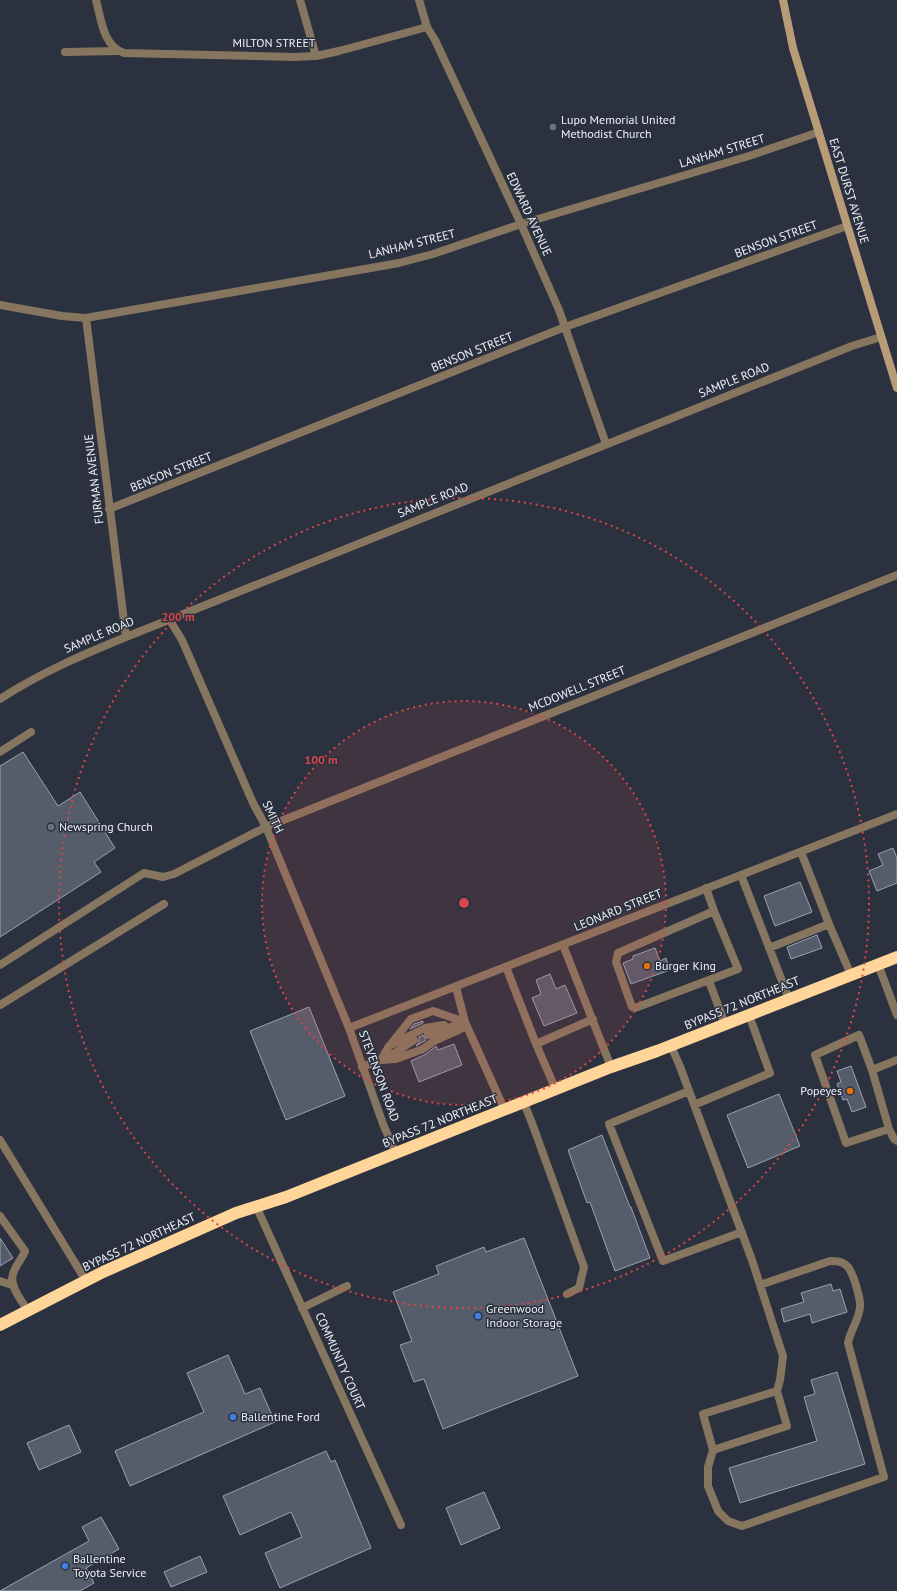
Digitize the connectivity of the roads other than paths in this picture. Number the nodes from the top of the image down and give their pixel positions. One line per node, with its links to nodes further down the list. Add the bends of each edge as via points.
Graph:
1 (96, 0): 6 (street, via 108,40)
2 (300, 0): 8 (street)
3 (419, 0): 5 (street, EDWARD AVENUE)
4 (783, 0): 9 (street, EAST DURST AVENUE, via 793,48)
5 (427, 27): 8 (street, MILTON STREET); 10 (street, EDWARD AVENUE)
6 (118, 51): 7 (street, MILTON STREET); 8 (street, MILTON STREET, via 147,54)
7 (65, 52)
8 (316, 56)
9 (819, 132): 10 (street, LANHAM STREET, via 749,156); 11 (street, EAST DURST AVENUE)
10 (521, 224): 13 (street, LANHAM STREET, via 399,263); 14 (street, EDWARD AVENUE)
11 (847, 226): 14 (street, BENSON STREET); 15 (street, EAST DURST AVENUE)
12 (0, 305): 13 (street, LANHAM STREET)
13 (86, 318): 18 (street, FURMAN AVENUE)
14 (565, 327): 17 (street, EDWARD AVENUE); 18 (street, BENSON STREET)
15 (881, 337): 16 (street, EAST DURST AVENUE); 17 (street, SAMPLE ROAD, via 852,346)
16 (897, 388)
17 (606, 444): 20 (street, SAMPLE ROAD)
18 (109, 509): 21 (street, FURMAN AVENUE)
19 (897, 575): 26 (street, MCDOWELL STREET)
20 (169, 619): 21 (street, SAMPLE ROAD); 26 (street, SMITH, via 182,640 253,803)
21 (126, 636): 22 (street, SAMPLE ROAD, via 73,658 26,682)
22 (0, 699)
23 (31, 732): 24 (street)
24 (0, 752)
25 (897, 814): 27 (street, LEONARD STREET)
26 (266, 827): 37 (street, MCDOWELL STREET, via 174,874 163,877 144,873); 49 (street, SMITH)
27 (801, 852): 28 (street, LEONARD STREET); 32 (street)
28 (741, 875): 29 (street, LEONARD STREET); 34 (street)
29 (706, 888): 31 (street); 33 (street, LEONARD STREET)
30 (164, 904): 43 (street)
31 (714, 911): 40 (street, via 738,968); 40 (street, via 618,953 616,962 632,1007 635,1008)
32 (829, 924): 34 (street); 39 (street)
33 (563, 945): 38 (street, LEONARD STREET); 46 (street)
34 (769, 948): 42 (street)
35 (897, 956): 36 (highway, BYPASS 72 NORTHEAST)
36 (878, 964): 39 (highway, BYPASS 72 NORTHEAST); 45 (street)
37 (0, 965)
38 (506, 967): 41 (street, LEONARD STREET); 52 (street)
39 (851, 975): 42 (highway, BYPASS 72 NORTHEAST)
40 (708, 981): 48 (street)
41 (456, 987): 47 (street); 49 (street, LEONARD STREET)
42 (789, 999): 44 (highway, BYPASS 72 NORTHEAST)
43 (0, 1005)
44 (749, 1015): 48 (highway, BYPASS 72 NORTHEAST); 63 (street, via 770,1073)
45 (897, 1015)
46 (594, 1019): 52 (street); 58 (street)
47 (466, 1024): 50 (street); 53 (street, via 425,1028); 53 (street, via 433,1011 411,1019); 55 (street, via 423,1049 396,1059); 64 (street)
48 (726, 1024): 54 (highway, BYPASS 72 NORTHEAST)
49 (349, 1028): 57 (street, STEVENSON ROAD)
50 (428, 1035)
51 (414, 1040): 55 (street)
52 (536, 1044): 60 (street)
53 (389, 1046): 55 (street)
54 (671, 1046): 58 (highway, BYPASS 72 NORTHEAST); 61 (street)
55 (381, 1060): 57 (street)
56 (897, 1060): 59 (street)
57 (362, 1067): 68 (street, STEVENSON ROAD)
58 (611, 1067): 60 (highway, BYPASS 72 NORTHEAST)
59 (872, 1070): 65 (street); 65 (street, via 859,1035 815,1056 846,1143)
60 (556, 1090): 62 (highway, BYPASS 72 NORTHEAST)
61 (689, 1091): 63 (street); 73 (street, via 609,1124 663,1261)
62 (524, 1103): 64 (highway, BYPASS 72 NORTHEAST); 79 (street, via 584,1267 579,1288)
63 (694, 1105): 73 (street)
64 (505, 1111): 68 (highway, BYPASS 72 NORTHEAST)
65 (890, 1129): 66 (street)
66 (897, 1141)
67 (1, 1142): 75 (street)
68 (396, 1154): 69 (highway, BYPASS 72 NORTHEAST, via 286,1197)
69 (256, 1206): 75 (highway, BYPASS 72 NORTHEAST); 80 (street, COMMUNITY COURT)
70 (0, 1216): 72 (street)
71 (0, 1224): 72 (street)
72 (9, 1229): 76 (street, via 25,1251 12,1275)
73 (742, 1232): 77 (street)
74 (0, 1281): 76 (street)
75 (86, 1281): 81 (highway, BYPASS 72 NORTHEAST)
76 (12, 1285): 81 (street)
77 (760, 1285): 83 (street, via 783,1356); 84 (street, via 830,1261 838,1261 847,1266 852,1273 860,1309 848,1343 884,1477 742,1526 728,1521 718,1511 708,1486 708,1467)
78 (347, 1286): 80 (street)
79 (567, 1294)
80 (302, 1308): 85 (street, COMMUNITY COURT)
81 (28, 1311): 82 (highway, BYPASS 72 NORTHEAST)
82 (0, 1325)
83 (777, 1391): 84 (street, via 787,1426); 84 (street, via 702,1414)
84 (713, 1450)
85 (401, 1525)

